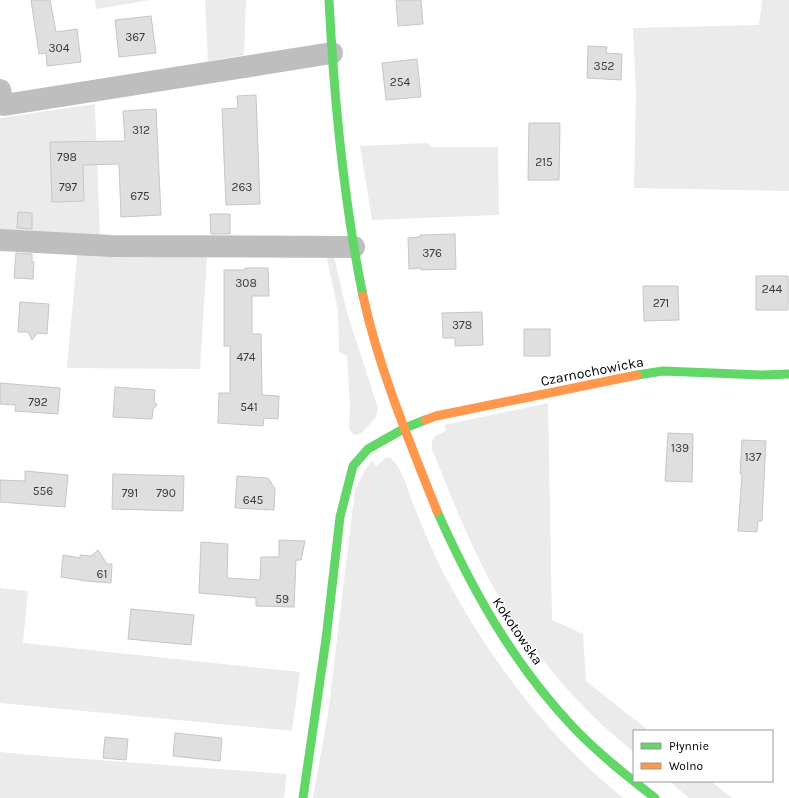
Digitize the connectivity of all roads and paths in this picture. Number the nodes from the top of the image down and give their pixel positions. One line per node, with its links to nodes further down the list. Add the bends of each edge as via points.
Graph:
1 (329, 0): 2 (street, Kokotowska)
2 (332, 53): 3 (street, via 4,105); 5 (street, Kokotowska, via 341,162)
3 (0, 90)
4 (0, 240): 5 (street, via 110,246)
5 (354, 247): 7 (street, Kokotowska, via 365,300)
6 (789, 374): 7 (street, Czarnochowicka, via 663,372 619,378 445,414)
7 (405, 428): 8 (street, Kokotowska, via 444,528 491,619 520,662 552,702 580,733); 10 (street, Czarnochowicka, via 368,449 354,466 340,517 326,639)
8 (633, 781)
9 (634, 782): 11 (street, Kokotowska)
10 (303, 798)
11 (655, 798)

